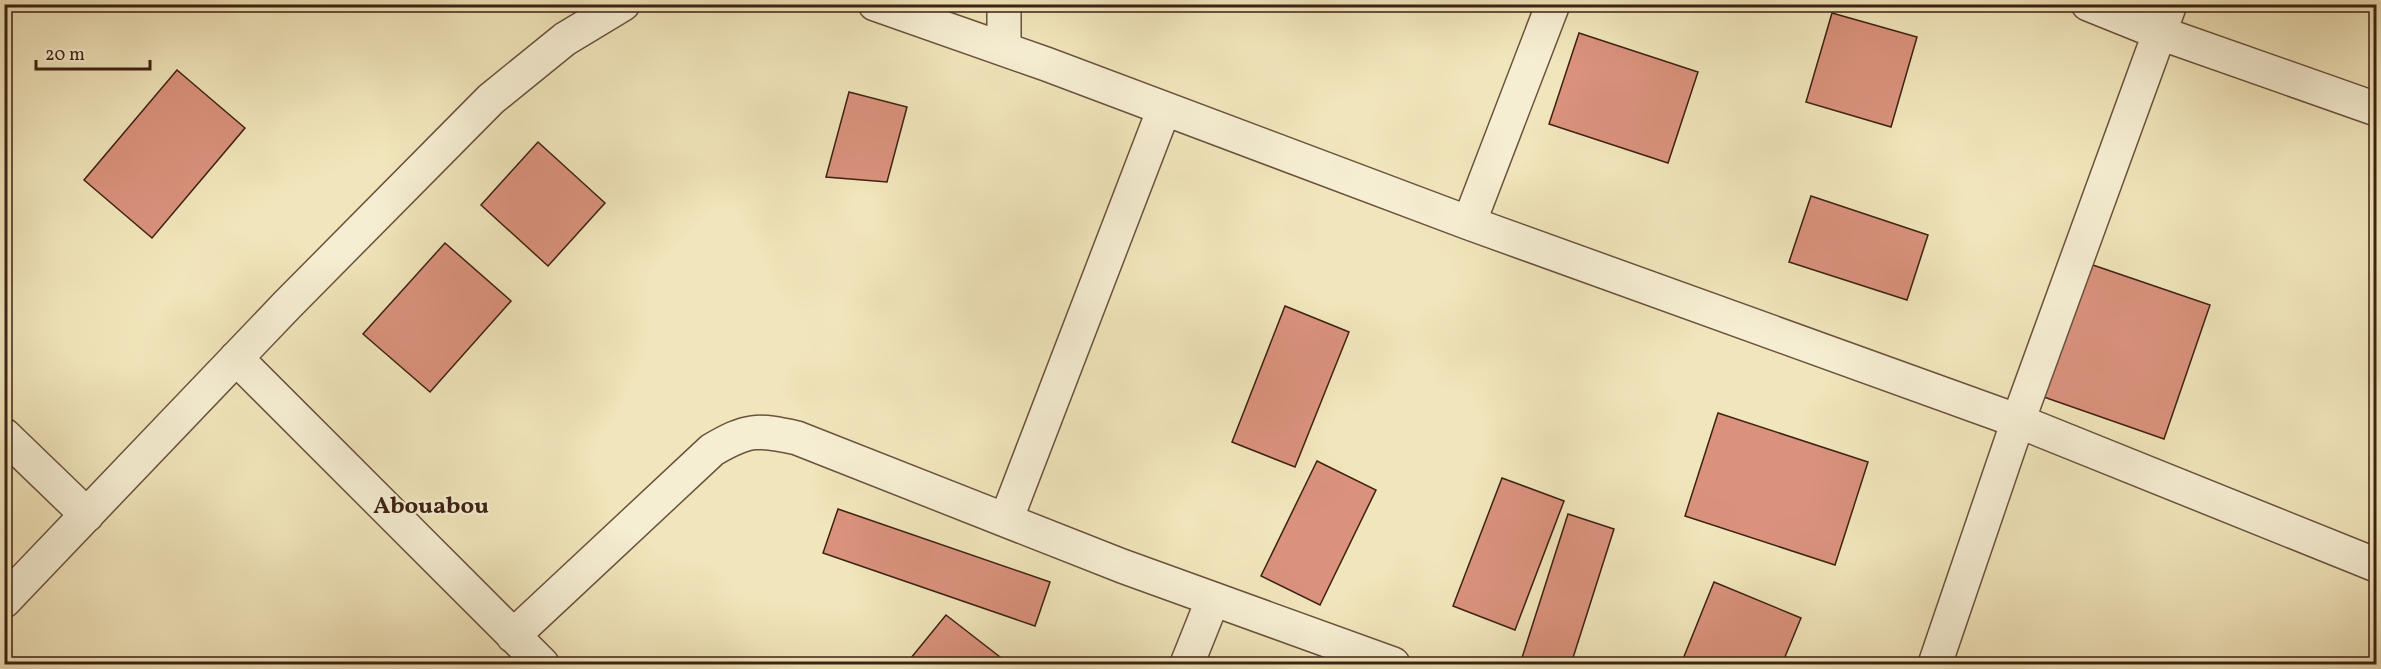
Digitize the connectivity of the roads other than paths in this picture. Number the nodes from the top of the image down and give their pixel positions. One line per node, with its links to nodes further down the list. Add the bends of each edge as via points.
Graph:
1 (623, 4): 11 (street, via 565,39 491,99)
2 (875, 4): 7 (street)
3 (1004, 4): 7 (street)
4 (1552, 4): 10 (street)
5 (2088, 4): 6 (street)
6 (2165, 19): 9 (street); 12 (street)
7 (1004, 49): 8 (street)
8 (1164, 109): 10 (street); 15 (street)
9 (2376, 109)
10 (1469, 223): 12 (street)
11 (236, 358): 14 (street); 19 (street)
12 (2018, 421): 16 (street); 23 (street)
13 (4, 435): 14 (street)
14 (87, 515): 18 (street)
15 (1006, 520): 17 (street); 19 (street, via 797,438 767,431 738,435 712,450)
16 (2376, 565)
17 (1213, 599): 21 (street); 22 (street)
18 (4, 601)
19 (513, 636): 20 (street)
20 (542, 664)
21 (1187, 664)
22 (1393, 664)
23 (1935, 664)

